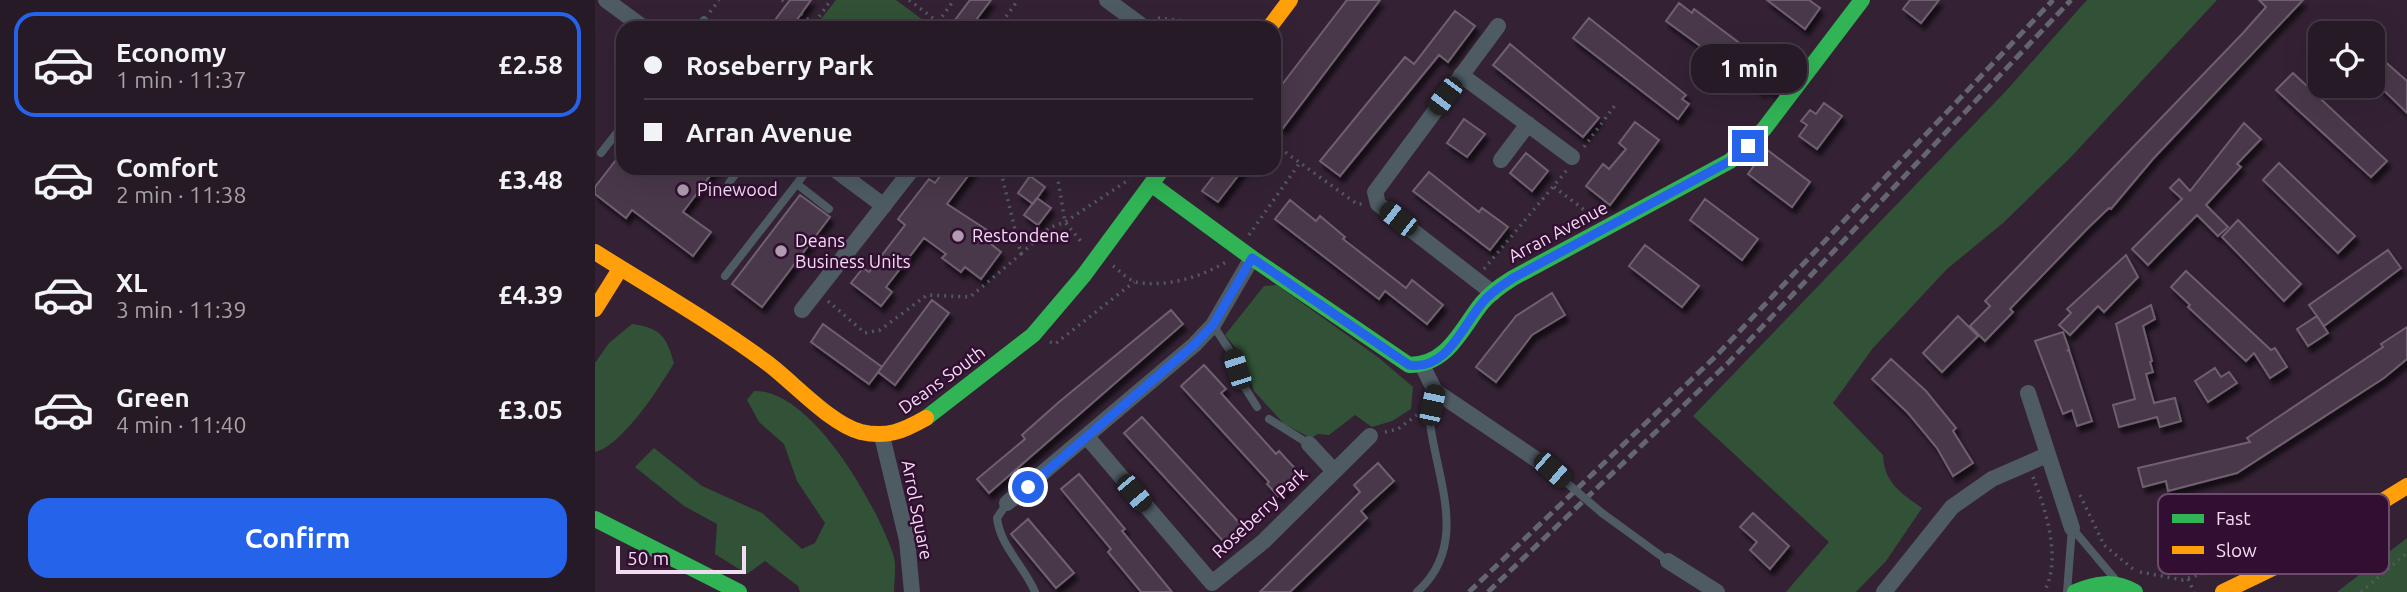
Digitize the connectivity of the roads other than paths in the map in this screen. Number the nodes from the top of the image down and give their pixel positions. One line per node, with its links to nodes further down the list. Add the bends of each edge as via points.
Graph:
1 (606, 0): 5 (street)
2 (1107, 0): 6 (street)
3 (1290, 0): 7 (street)
4 (1862, 0): 29 (street, Arran Avenue, via 1764,130 1730,161)
5 (634, 21)
6 (1144, 21)
7 (1274, 21)
8 (1498, 26): 9 (street)
9 (1461, 75): 10 (street); 29 (street, via 1375,192 1378,204)
10 (1528, 124): 13 (street); 14 (street)
11 (616, 134): 12 (lane)
12 (601, 153)
13 (1575, 157)
14 (1501, 160)
15 (735, 175): 20 (lane)
16 (804, 175): 21 (lane)
17 (842, 175): 23 (street)
18 (908, 175): 23 (street)
19 (1158, 175): 22 (street, Deans South)
20 (729, 183)
21 (797, 184): 24 (lane); 28 (lane)
22 (1151, 184): 26 (street); 38 (street, Deans South, via 1033,335 936,412 902,432)
23 (884, 206): 31 (street)
24 (829, 209)
25 (595, 252): 27 (street)
26 (1246, 253): 32 (street); 33 (street, via 1409,365)
27 (620, 269): 30 (street); 38 (street, via 765,362 833,416 857,431)
28 (725, 276)
29 (1493, 293): 33 (street, Arran Avenue, via 1443,356)
30 (595, 309)
31 (802, 310)
32 (1213, 325): 36 (lane, via 1233,354 1242,383); 40 (street)
33 (1423, 367): 34 (street)
34 (1435, 391): 44 (street); 58 (lane, via 1429,420 1448,527 1440,559)
35 (2028, 393): 42 (street)
36 (1257, 407)
37 (1269, 419): 41 (lane, Roseberry Park)
38 (882, 436): 56 (street, Arrol Square, via 907,540)
39 (1370, 436): 43 (street, Roseberry Park)
40 (1088, 438): 47 (street); 54 (street, Roseberry Park)
41 (1309, 444): 43 (street, Roseberry Park)
42 (2046, 455): 50 (street); 60 (street, via 1992,479 1952,507)
43 (1333, 470): 54 (street, Roseberry Park, via 1290,516)
44 (1552, 470): 51 (lane, bridge)
45 (2407, 486): 46 (street)
46 (2389, 497)
47 (1007, 503): 57 (lane, via 997,518 998,532)
48 (595, 511): 49 (street)
49 (601, 521): 55 (street)
50 (2072, 528): 53 (lane); 61 (lane)
51 (1668, 561): 59 (street)
52 (2260, 574): 64 (street)
53 (2117, 581): 62 (street); 63 (street)
54 (1206, 587)
55 (739, 592)
56 (912, 592)
57 (1035, 592)
58 (1417, 592)
59 (1717, 592)
60 (1884, 592)
61 (2067, 592)
62 (2075, 592)
63 (2136, 592)
64 (2223, 592)

